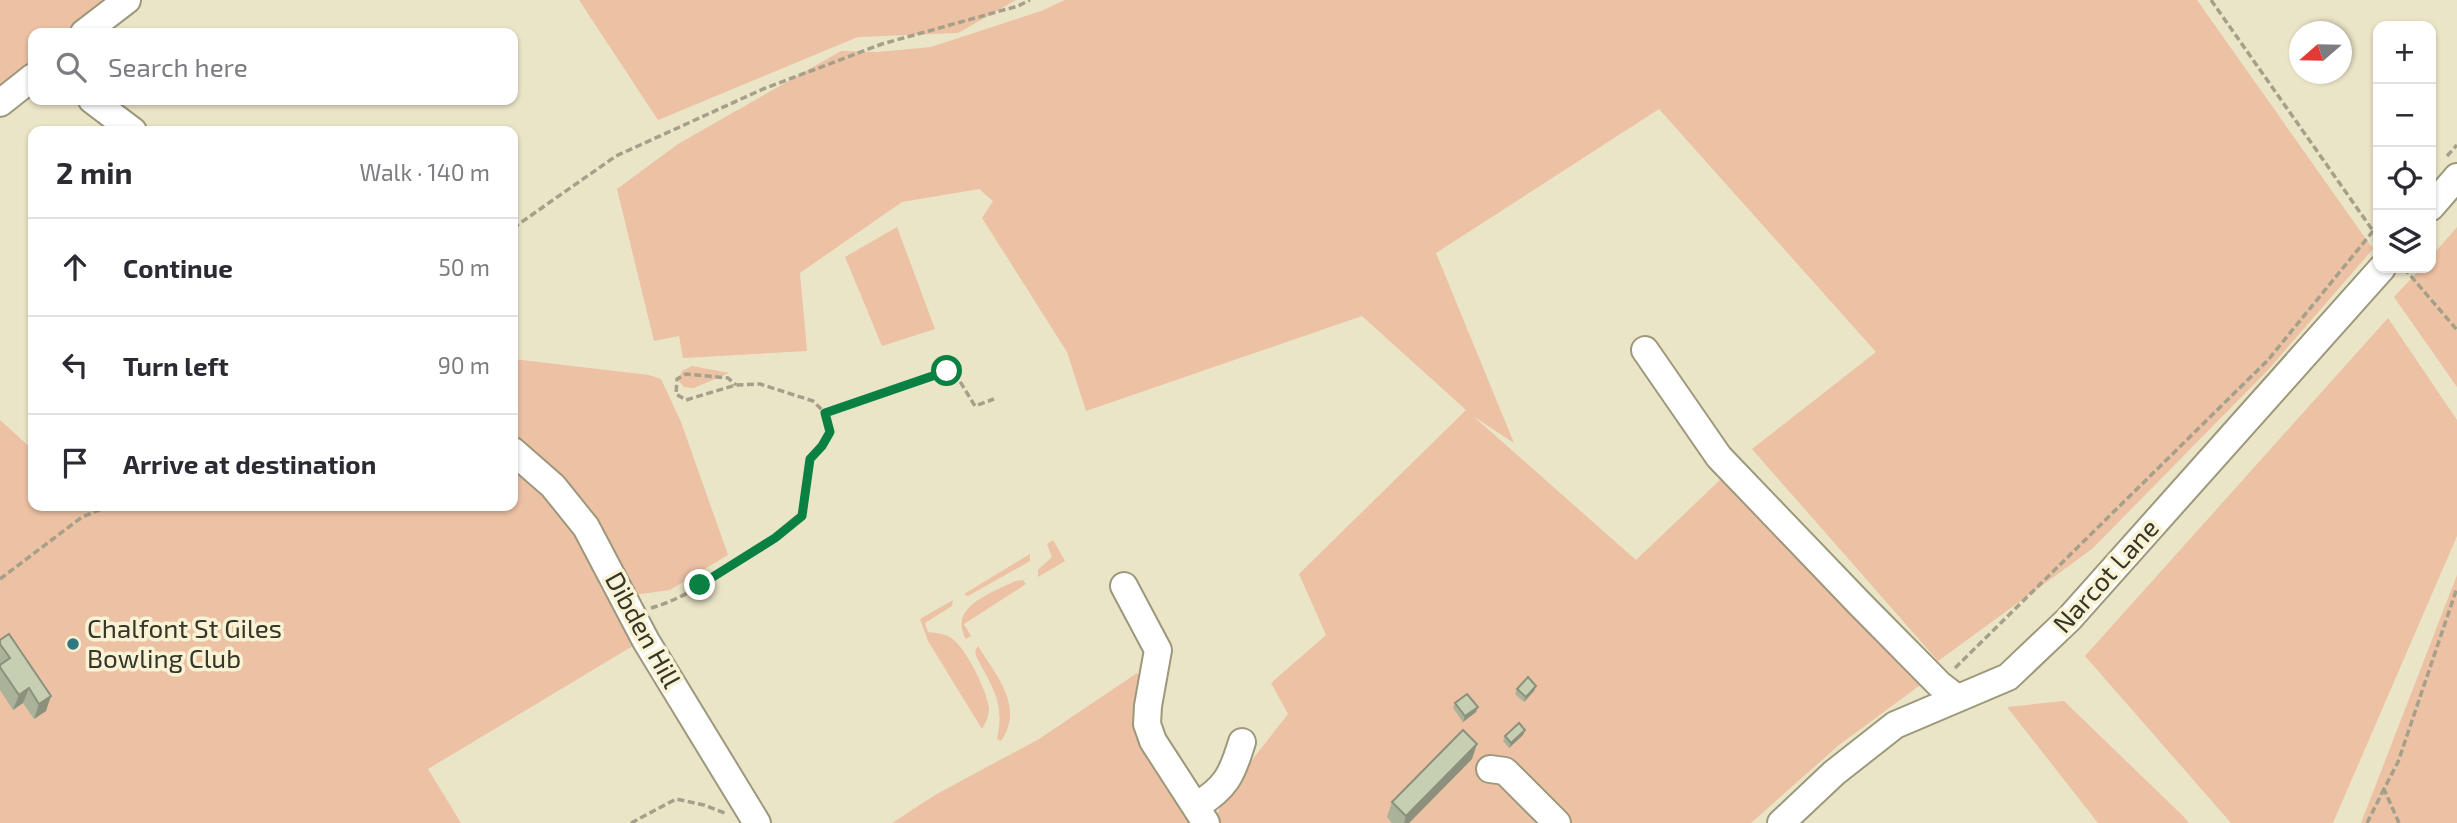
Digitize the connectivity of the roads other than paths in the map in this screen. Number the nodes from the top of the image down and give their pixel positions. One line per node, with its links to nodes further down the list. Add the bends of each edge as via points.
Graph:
1 (127, 0): 2 (street)
2 (91, 28)
3 (28, 81): 4 (street)
4 (0, 103)
5 (99, 105): 6 (street)
6 (126, 126)
7 (2457, 177): 8 (street)
8 (2436, 201)
9 (2390, 273): 13 (street, Narcot Lane, via 2069,619 2008,677)
10 (1644, 351): 13 (street, via 1719,457)
11 (518, 455): 17 (street, Dibden Hill, via 552,486 586,527 632,614)
12 (1124, 586): 16 (street, via 1158,650 1147,724 1153,741)
13 (1948, 691): 19 (street, Narcot Lane, via 1834,773)
14 (1242, 742): 16 (street, via 1234,770)
15 (1490, 769): 18 (street, via 1505,771)
16 (1201, 815)
17 (757, 823)
18 (1557, 823)
19 (1781, 823)

